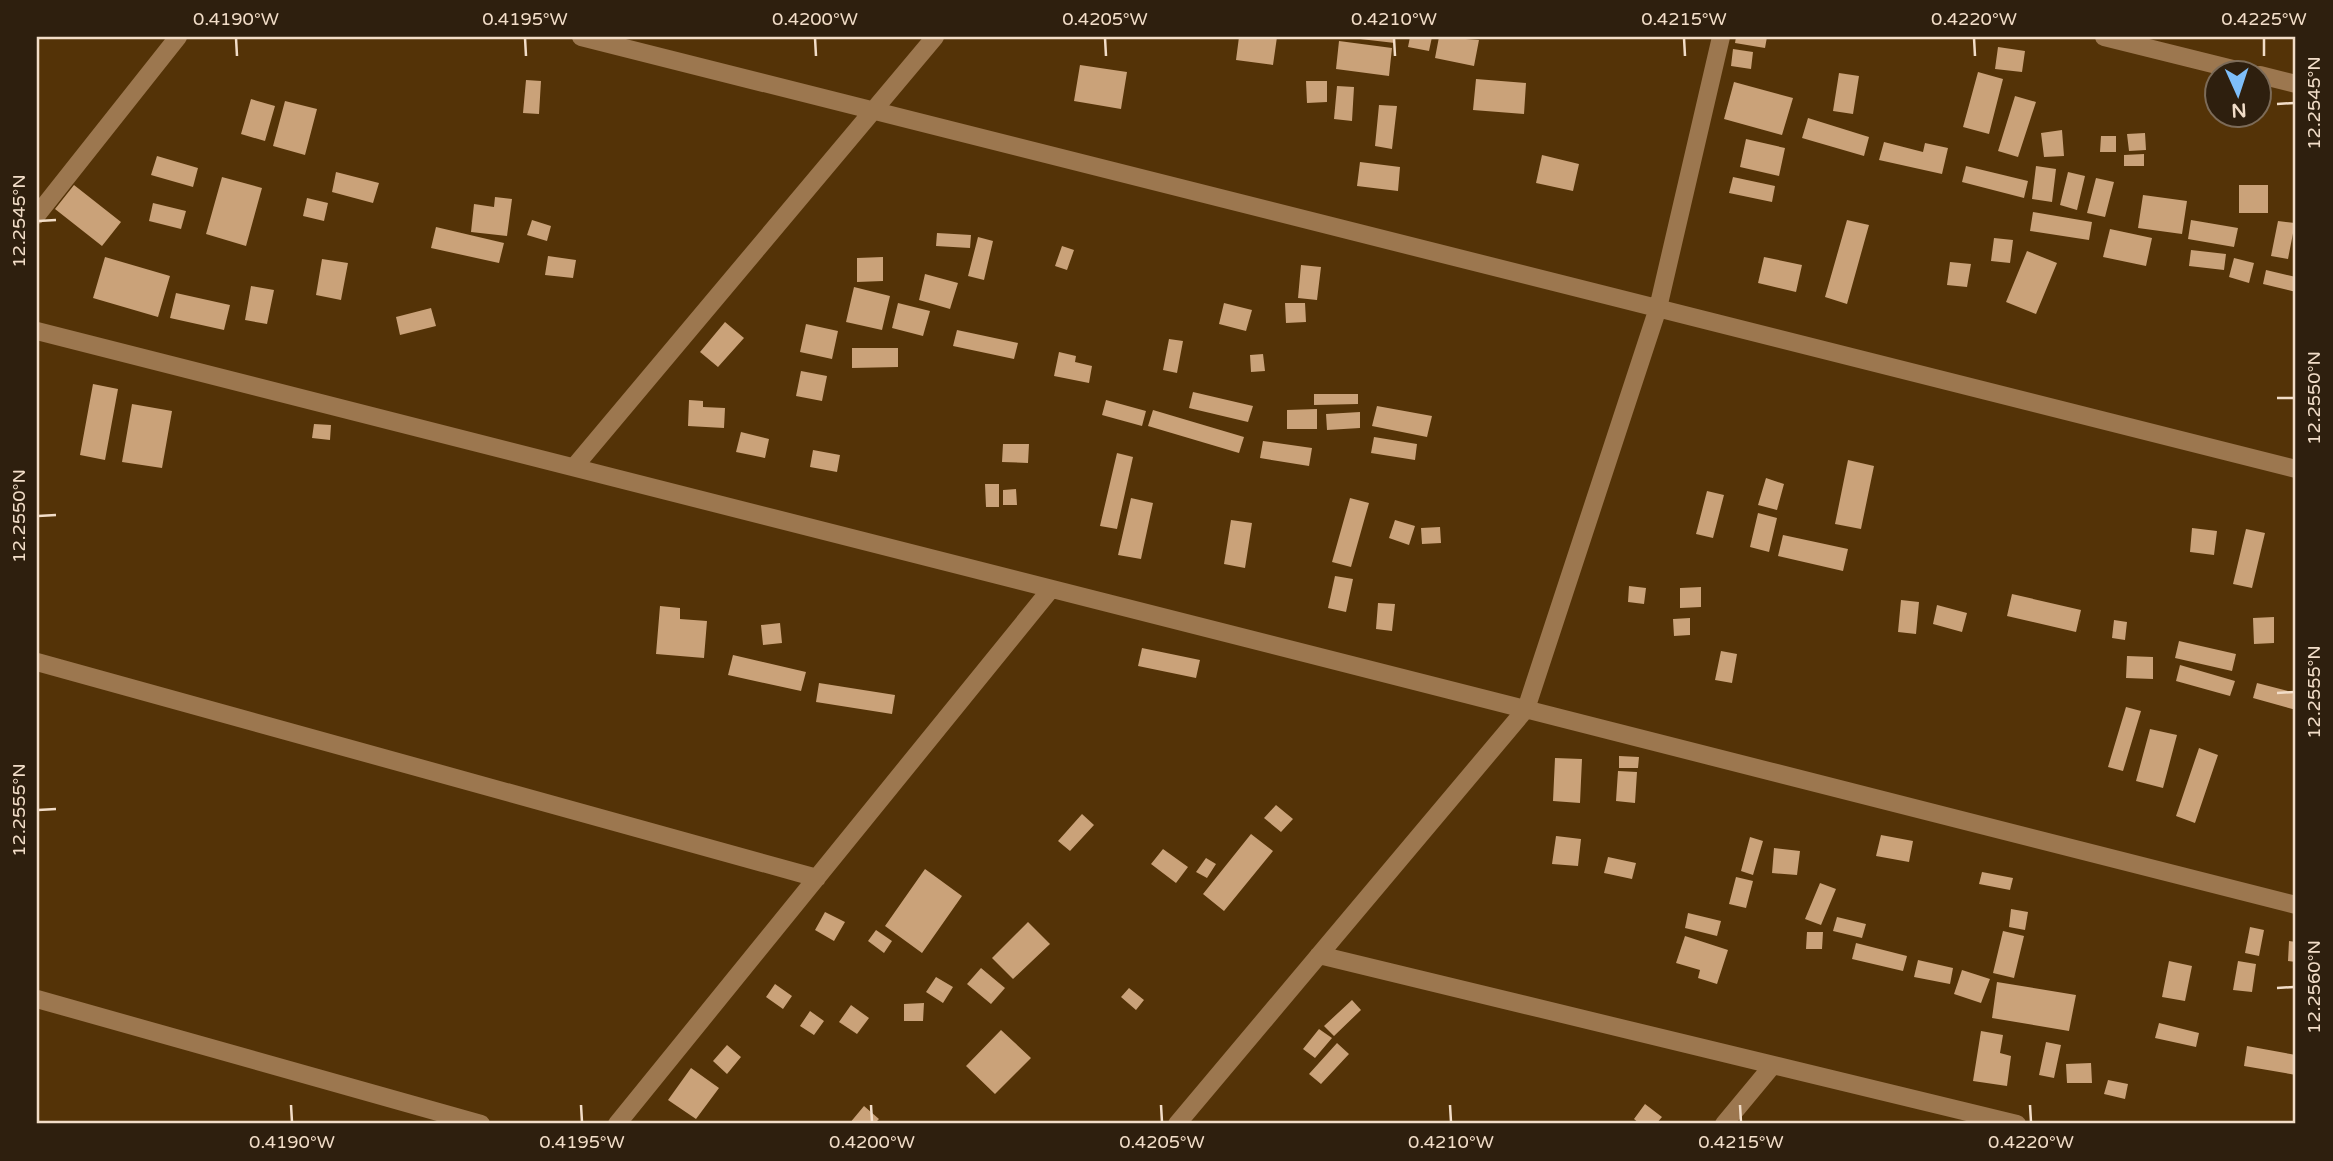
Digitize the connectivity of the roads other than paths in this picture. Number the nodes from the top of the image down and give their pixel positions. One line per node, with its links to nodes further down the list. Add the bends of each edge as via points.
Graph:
1 (178, 37): 10 (street)
2 (581, 37): 9 (street)
3 (935, 37): 9 (street)
4 (1721, 37): 11 (street)
5 (2104, 37): 6 (street)
6 (2204, 62)
7 (2274, 79): 8 (street)
8 (2296, 84)
9 (873, 110): 11 (street); 13 (street)
10 (37, 215)
11 (1658, 308): 14 (street); 17 (street)
12 (37, 331): 13 (street)
13 (574, 467): 15 (street)
14 (2296, 469)
15 (1051, 589): 17 (street); 18 (street)
16 (37, 662): 18 (street)
17 (1526, 709): 19 (street); 20 (street)
18 (817, 878): 24 (street)
19 (2296, 905)
20 (1319, 955): 22 (street); 25 (street)
21 (37, 999): 23 (street)
22 (1773, 1065): 26 (street); 27 (street)
23 (481, 1124)
24 (617, 1124)
25 (1177, 1124)
26 (1724, 1124)
27 (2017, 1124)

